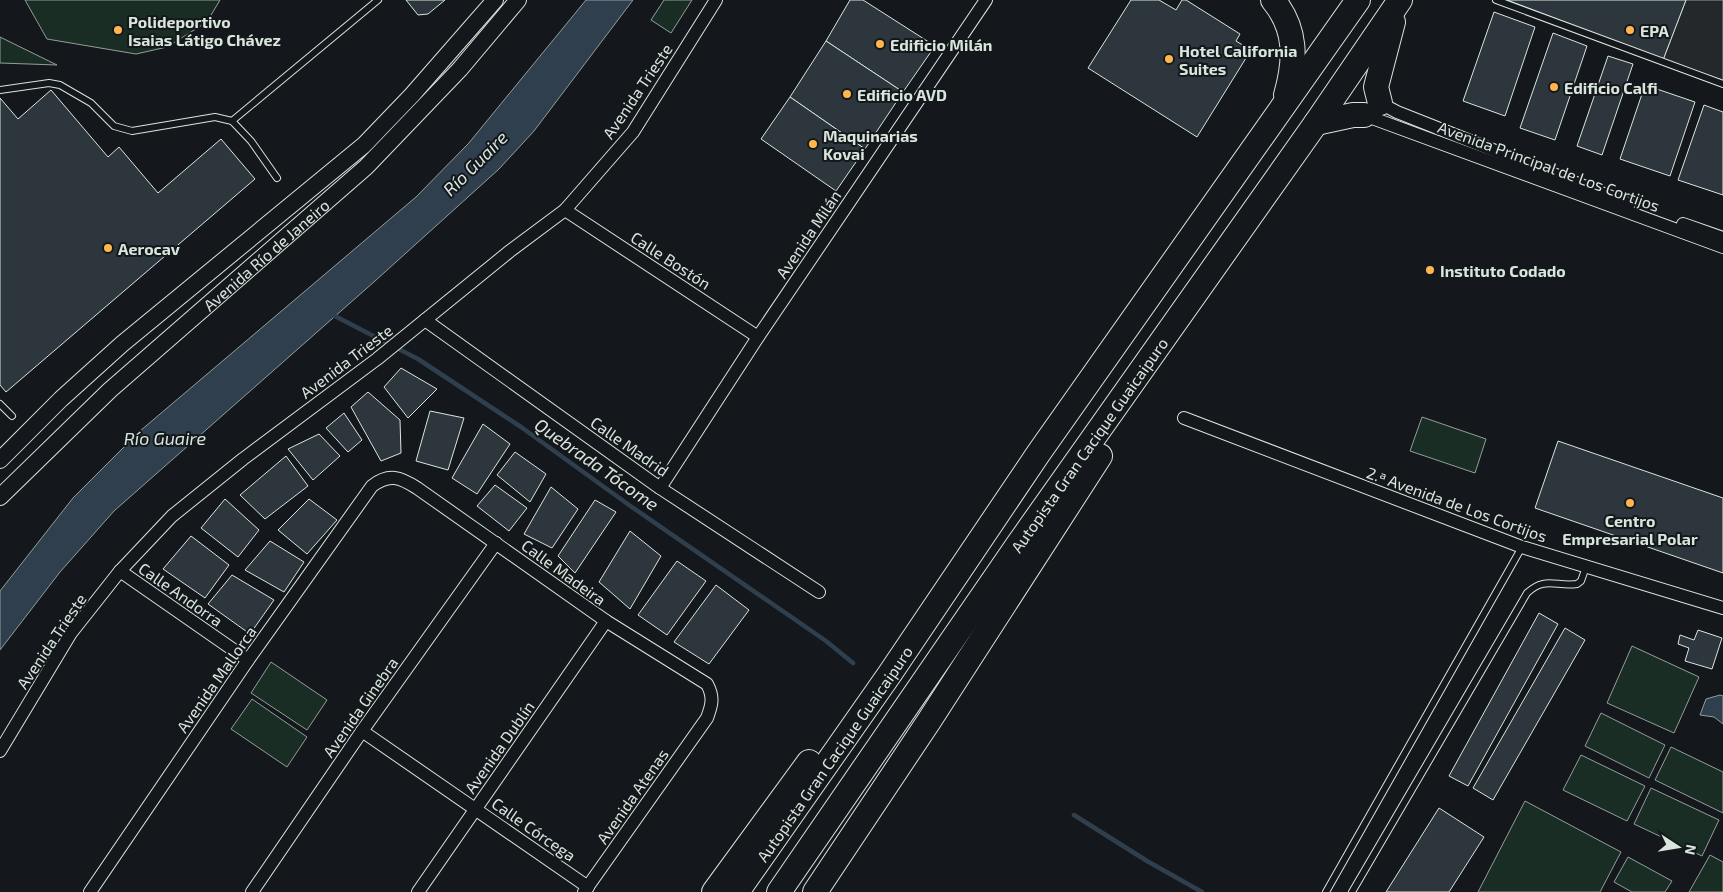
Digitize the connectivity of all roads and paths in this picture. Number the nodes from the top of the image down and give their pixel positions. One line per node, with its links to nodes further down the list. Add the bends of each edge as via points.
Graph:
1 (378, 0): 14 (lane)
2 (495, 0): 26 (street, Avenida Río de Janeiro, via 412,96 364,145 122,344)
3 (518, 0): 29 (street, Avenida Río de Janeiro, via 460,69 366,167 110,390)
4 (716, 0): 17 (street, Avenida Trieste, via 633,132)
5 (986, 0): 21 (street, Avenida Milán)
6 (1273, 0): 12 (highway, via 1291,30 1294,45 1292,74)
7 (1358, 0): 12 (highway, Autopista Gran Cacique Guaicaipuro)
8 (1402, 0): 13 (highway, via 1390,30); 15 (highway, Autopista Gran Cacique Guaicaipuro)
9 (1496, 0): 10 (lane)
10 (1723, 84)
11 (0, 90): 14 (lane, via 49,83 60,85 91,103 114,126 132,131 216,117)
12 (1284, 105): 38 (highway, Autopista Gran Cacique Guaicaipuro, via 1038,454)
13 (1372, 109): 15 (highway); 18 (street, Avenida Principal de Los Cortijos, via 1397,112); 19 (street, Avenida Principal de Los Cortijos)
14 (232, 121): 16 (lane)
15 (1316, 123): 22 (highway, Autopista Gran Cacique Guaicaipuro)
16 (278, 178)
17 (566, 210): 20 (street, Avenida Trieste); 21 (street, Calle Bostón)
18 (1723, 238)
19 (1723, 247)
20 (426, 320): 28 (street, Calle Madrid); 33 (street, Avenida Trieste, via 172,516)
21 (758, 337): 28 (street, Avenida Milán)
22 (1162, 339): 49 (highway, Autopista Gran Cacique Guaicaipuro); 50 (highway, via 1105,448 929,722)
23 (0, 404): 24 (lane)
24 (12, 416)
25 (1184, 418): 31 (street, 2.ª Avenida de Los Cortijos)
26 (0, 460)
27 (372, 486): 30 (street, Calle Madeira, via 388,477 403,479); 37 (street, Avenida Mallorca)
28 (660, 488): 34 (street, Calle Madrid)
29 (0, 497)
30 (496, 543): 36 (street, Calle Madeira); 40 (street, Avenida Ginebra)
31 (1522, 547): 32 (street, 2.ª Avenida de Los Cortijos); 51 (lane)
32 (1586, 567): 35 (street, 2.ª Avenida de Los Cortijos); 52 (lane, via 1577,584 1546,583 1536,585 1527,593)
33 (120, 571): 37 (street, Calle Andorra); 41 (street, Avenida Trieste, via 71,634)
34 (820, 592)
35 (1723, 608)
36 (606, 621): 39 (street, Calle Madeira, via 707,684 712,706); 42 (street, Avenida Dublín)
37 (248, 660): 44 (street, Avenida Mallorca)
38 (889, 675): 47 (highway, via 859,695); 48 (highway, Autopista Gran Cacique Guaicaipuro)
39 (707, 718): 43 (street, Avenida Atenas)
40 (362, 731): 42 (street, Calle Córcega); 45 (street, Avenida Ginebra)
41 (0, 751)
42 (476, 808): 43 (street, Calle Córcega); 46 (street, Avenida Dublín)
43 (586, 889)
44 (90, 892)
45 (252, 892)
46 (418, 892)
47 (714, 892)
48 (737, 892)
49 (779, 892)
50 (814, 892)
51 (1326, 892)
52 (1352, 892)

